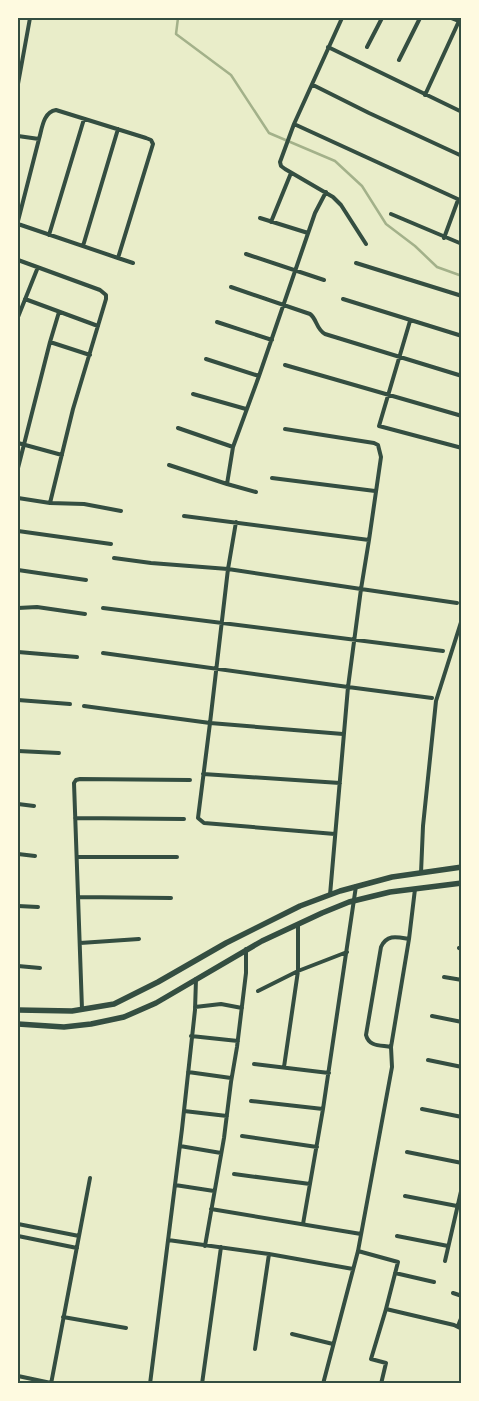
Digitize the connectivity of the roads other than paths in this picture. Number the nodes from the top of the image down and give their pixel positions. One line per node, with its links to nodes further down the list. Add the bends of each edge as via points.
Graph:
1 (30, 18): 10 (street)
2 (342, 18): 7 (street)
3 (382, 18): 8 (street)
4 (420, 18): 9 (street)
5 (452, 18): 6 (street)
6 (460, 21): 12 (street)
7 (328, 47): 11 (street); 12 (street)
8 (367, 47)
9 (399, 60)
10 (18, 84)
11 (313, 85): 15 (street); 19 (street)
12 (425, 95): 13 (street)
13 (462, 112)
14 (84, 119): 16 (street); 18 (street, via 50,111); 28 (street)
15 (294, 124): 20 (street, via 280,162); 22 (street)
16 (118, 129): 32 (street); 34 (street, via 151,140 154,144)
17 (18, 136): 18 (street)
18 (39, 139): 25 (street)
19 (462, 156)
20 (291, 173): 21 (street); 26 (street)
21 (326, 192): 27 (street); 30 (street, via 341,205)
22 (460, 201): 29 (street)
23 (391, 214): 29 (street)
24 (260, 218): 26 (street)
25 (18, 222): 28 (street)
26 (271, 222): 27 (street)
27 (308, 233): 39 (street)
28 (49, 235): 32 (street)
29 (444, 238): 31 (street)
30 (366, 244)
31 (462, 244)
32 (83, 246): 34 (street)
33 (246, 254): 39 (street)
34 (118, 258): 36 (street)
35 (18, 260): 38 (street)
36 (133, 263)
37 (356, 263): 42 (street)
38 (38, 267): 43 (street); 50 (street, via 103,292 106,299)
39 (296, 269): 40 (street); 45 (street)
40 (324, 280)
41 (231, 287): 45 (street)
42 (462, 296)
43 (25, 299): 46 (street); 47 (street)
44 (343, 299): 48 (street)
45 (284, 304): 52 (street); 55 (street, via 313,316 320,332)
46 (59, 312): 50 (street); 53 (street)
47 (18, 317)
48 (410, 321): 51 (street); 55 (street)
49 (217, 322): 52 (street)
50 (98, 326): 54 (street)
51 (462, 336)
52 (272, 340): 58 (street)
53 (50, 342): 54 (street); 67 (street)
54 (90, 355): 70 (street)
55 (399, 357): 59 (street); 61 (street)
56 (206, 359): 58 (street)
57 (285, 365): 61 (street)
58 (259, 376): 62 (street)
59 (462, 376)
60 (193, 394): 62 (street)
61 (388, 395): 63 (street); 69 (street, via 380,427)
62 (246, 409): 68 (street)
63 (462, 416)
64 (178, 428): 68 (street)
65 (285, 429): 76 (street, via 378,445 381,457)
66 (18, 443): 67 (street)
67 (24, 445): 70 (street); 72 (street)
68 (233, 447): 74 (street)
69 (462, 448)
70 (62, 455): 78 (street)
71 (168, 465): 74 (street)
72 (18, 468)
73 (272, 478): 76 (street)
74 (227, 484): 75 (street)
75 (256, 492)
76 (375, 492): 83 (street)
77 (18, 498): 78 (street)
78 (50, 503): 79 (street, via 84,504)
79 (121, 511)
80 (184, 516): 81 (street)
81 (236, 522): 83 (street); 86 (street)
82 (18, 531): 84 (street)
83 (369, 540): 89 (street)
84 (111, 544)
85 (114, 558): 86 (street)
86 (228, 569): 89 (street); 95 (street)
87 (18, 570): 88 (street)
88 (86, 580)
89 (361, 589): 90 (street); 96 (street)
90 (457, 603)
91 (18, 608): 93 (street, via 36,607)
92 (103, 608): 95 (street)
93 (85, 614)
94 (462, 619): 124 (street, via 434,711)
95 (221, 622): 96 (street); 101 (street)
96 (353, 638): 97 (street); 102 (street)
97 (443, 651)
98 (18, 652): 100 (street)
99 (103, 653): 101 (street)
100 (77, 657)
101 (216, 670): 102 (street); 107 (street)
102 (348, 687): 103 (street); 108 (street)
103 (432, 698)
104 (18, 700): 105 (street)
105 (70, 704)
106 (84, 706): 107 (street)
107 (210, 723): 108 (street); 111 (street)
108 (343, 734): 113 (street)
109 (18, 751): 110 (street)
110 (59, 753)
111 (203, 774): 113 (street); 118 (street, via 198,818 201,822)
112 (190, 780): 116 (street, via 76,780)
113 (340, 783): 118 (street)
114 (18, 804): 115 (street)
115 (34, 806)
116 (75, 818): 117 (street); 121 (street)
117 (184, 819)
118 (335, 834): 128 (street)
119 (18, 854): 120 (street)
120 (35, 856)
121 (78, 857): 122 (street); 129 (street)
122 (177, 857)
123 (462, 867): 124 (main road)
124 (421, 873): 126 (main road)
125 (462, 883): 127 (main road)
126 (356, 886): 128 (main road); 131 (street)
127 (415, 889): 131 (main road); 136 (street)
128 (330, 895): 149 (main road, via 300,906 226,943 114,1004)
129 (78, 897): 130 (street); 137 (street)
130 (170, 898)
131 (354, 901): 134 (main road); 139 (street)
132 (18, 906): 133 (street)
133 (38, 907)
134 (298, 924): 138 (main road); 142 (street)
135 (139, 939): 137 (street)
136 (409, 939): 156 (street); 156 (street, via 392,937 383,941 366,1035 372,1044)
137 (80, 943): 149 (street)
138 (246, 950): 144 (main road); 148 (street)
139 (348, 952): 142 (street); 162 (street)
140 (18, 966): 141 (street)
141 (40, 968)
142 (298, 971): 146 (street); 160 (street)
143 (444, 977): 145 (street)
144 (196, 978): 147 (street); 153 (main road, via 156,1003 124,1017 64,1027)
145 (462, 980)
146 (258, 991)
147 (195, 1007): 148 (street, via 221,1004); 154 (street)
148 (242, 1008): 155 (street)
149 (82, 1009): 150 (main road)
150 (18, 1010)
151 (432, 1016): 152 (street)
152 (462, 1022)
153 (18, 1024)
154 (192, 1036): 155 (street); 161 (street)
155 (238, 1041): 163 (street)
156 (391, 1047): 187 (street, via 392,1067)
157 (428, 1060): 159 (street)
158 (254, 1064): 160 (street)
159 (462, 1066)
160 (284, 1067): 162 (street)
161 (188, 1072): 163 (street); 167 (street)
162 (329, 1073): 165 (street)
163 (232, 1078): 168 (street)
164 (251, 1101): 165 (street)
165 (323, 1109): 172 (street)
166 (422, 1109): 169 (street)
167 (184, 1111): 168 (street); 171 (street)
168 (227, 1116): 174 (street)
169 (462, 1117)
170 (242, 1136): 172 (street)
171 (180, 1146): 174 (street); 179 (street)
172 (317, 1147): 178 (street)
173 (407, 1152): 175 (street)
174 (221, 1153): 181 (street)
175 (462, 1163)
176 (234, 1174): 178 (street)
177 (90, 1178): 189 (street)
178 (310, 1184): 186 (street)
179 (175, 1185): 181 (street); 191 (street)
180 (462, 1187): 183 (street)
181 (214, 1191): 184 (street)
182 (405, 1196): 183 (street)
183 (457, 1206): 193 (street)
184 (211, 1209): 186 (street); 192 (street)
185 (18, 1224): 189 (street)
186 (304, 1224): 187 (street)
187 (361, 1234): 196 (street)
188 (18, 1236): 195 (street)
189 (79, 1236): 195 (street)
190 (398, 1236): 193 (street)
191 (168, 1240): 192 (street); 214 (street)
192 (205, 1246): 194 (street)
193 (448, 1246): 198 (street)
194 (221, 1247): 197 (street); 215 (street)
195 (77, 1248): 206 (street)
196 (358, 1251): 199 (street); 200 (street, via 398,1262)
197 (269, 1254): 199 (street); 211 (street)
198 (445, 1261)
199 (353, 1269): 210 (street)
200 (395, 1273): 201 (street); 204 (street)
201 (434, 1282)
202 (453, 1293): 203 (street)
203 (462, 1296)
204 (386, 1309): 208 (street); 217 (street, via 370,1359 386,1363)
205 (462, 1316): 208 (street)
206 (64, 1317): 207 (street); 213 (street)
207 (126, 1328)
208 (460, 1328)
209 (292, 1334): 210 (street)
210 (333, 1344): 216 (street)
211 (255, 1349)
212 (18, 1376): 213 (street)
213 (51, 1383)
214 (150, 1384)
215 (202, 1384)
216 (323, 1384)
217 (381, 1384)

